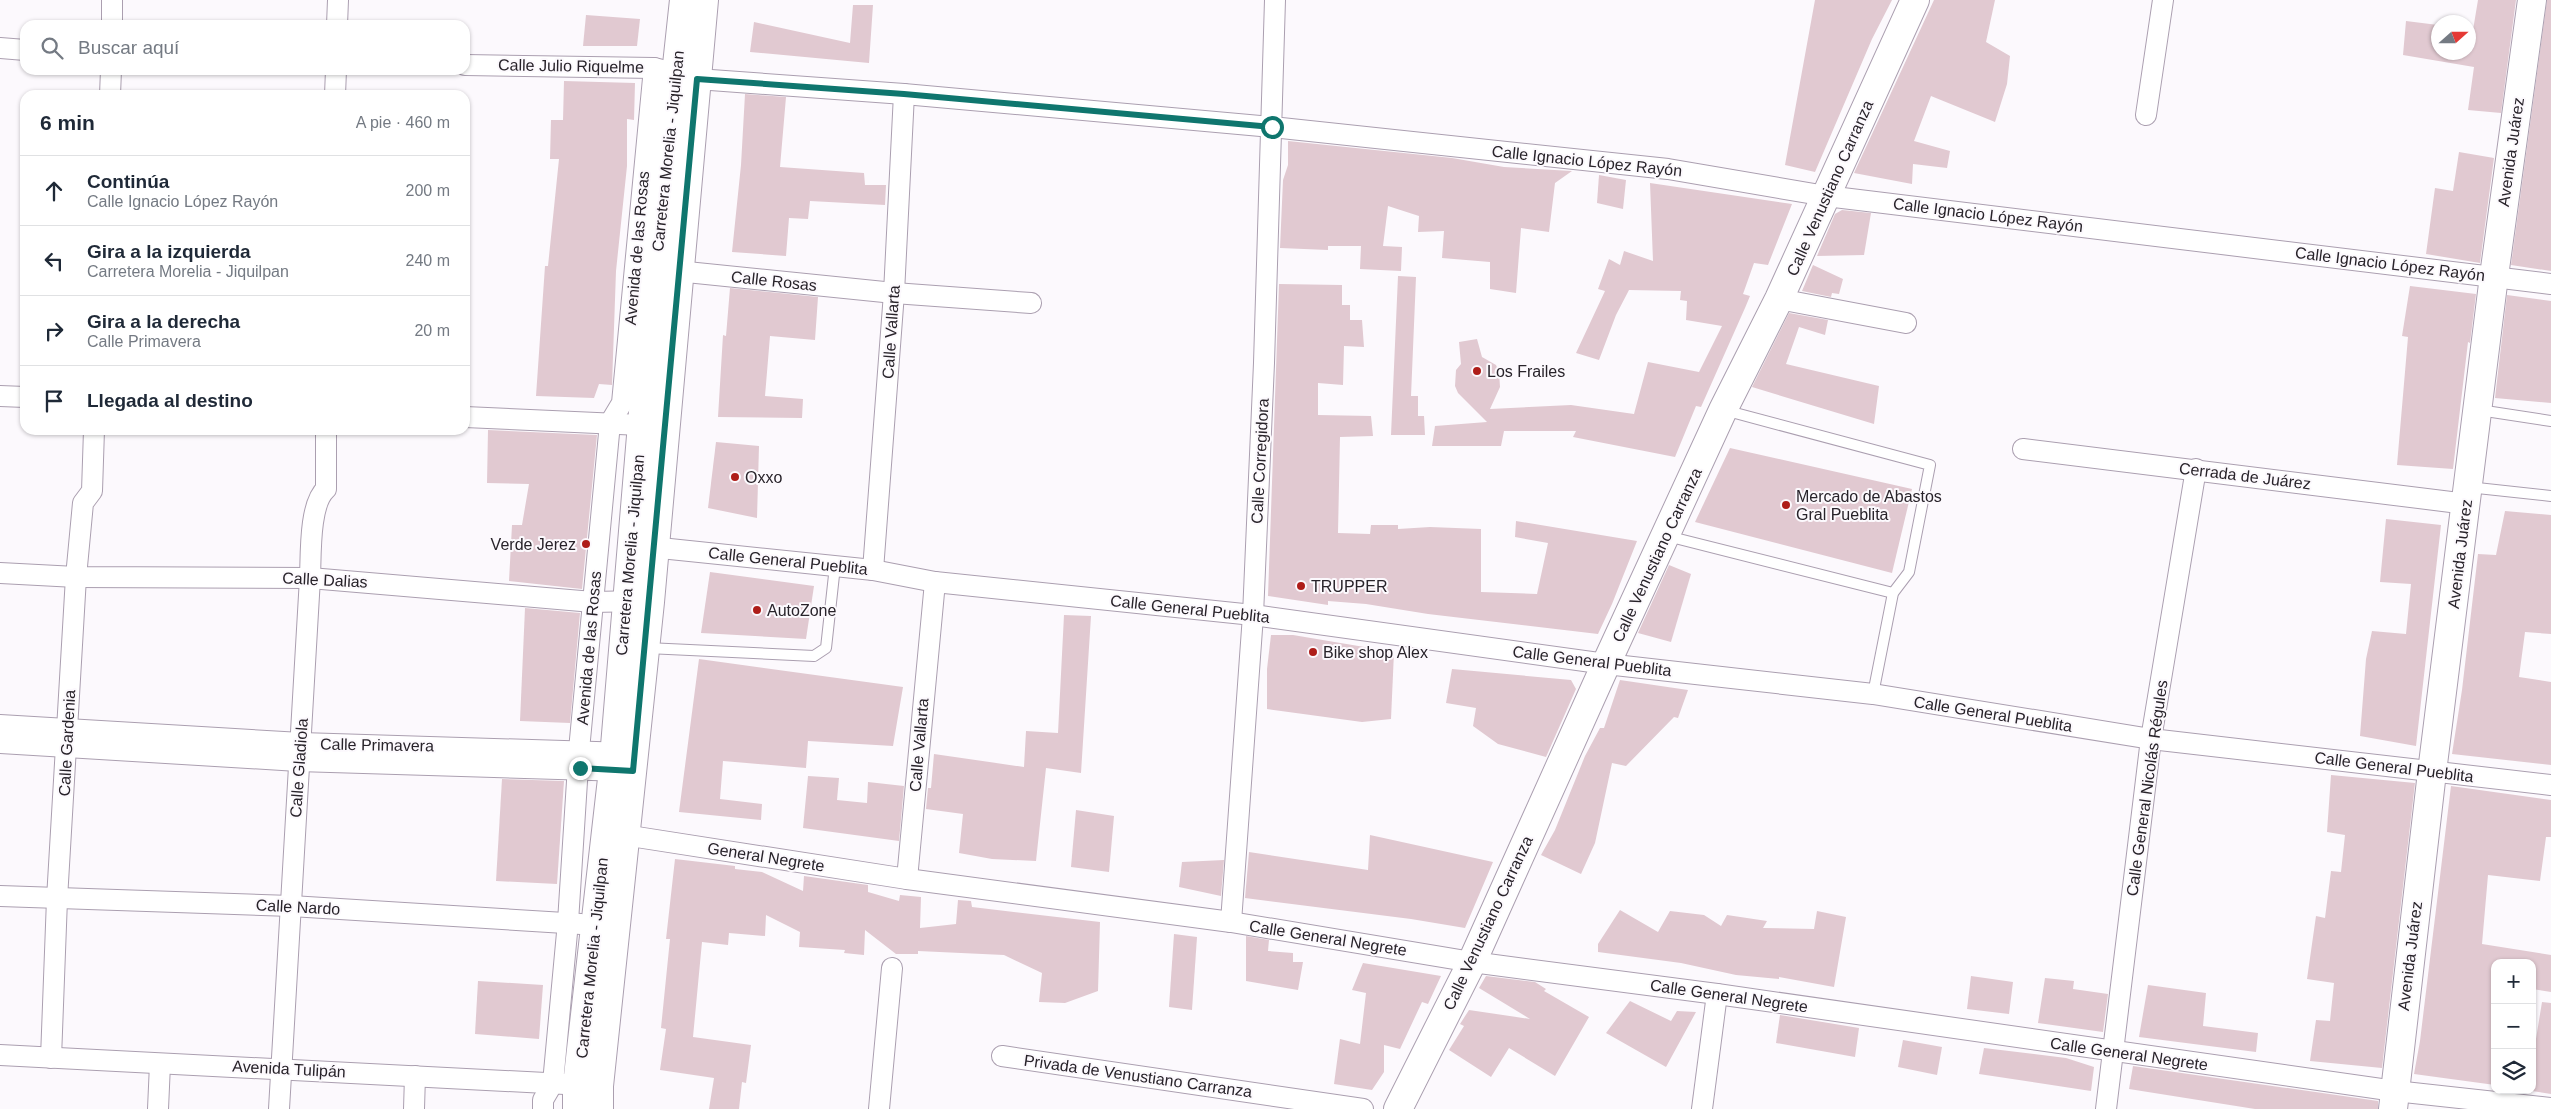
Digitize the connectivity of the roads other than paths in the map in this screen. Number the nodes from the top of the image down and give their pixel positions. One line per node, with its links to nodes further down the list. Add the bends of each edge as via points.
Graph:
1 (112, 0): 9 (street)
2 (338, 0): 10 (street)
3 (684, 0): 14 (street, Carretera Morelia - Jiquilpan)
4 (704, 0): 14 (street, Carretera Morelia - Jiquilpan)
5 (1275, 0): 21 (street, Calle Corregidora)
6 (1915, 0): 22 (street, Calle Venustiano Carranza)
7 (2163, 0): 20 (street)
8 (2532, 0): 24 (street, Avenida Juárez)
9 (112, 20)
10 (337, 20)
11 (0, 48): 12 (street)
12 (20, 50)
13 (470, 65): 14 (street, Calle Julio Riquelme)
14 (676, 73): 19 (street, Calle Ignacio López Rayón); 23 (street, Carretera Morelia - Jiquilpan); 36 (street, Avenida de las Rosas, via 622,403)
15 (112, 75): 17 (street)
16 (336, 75): 18 (street)
17 (110, 90)
18 (335, 90)
19 (904, 94): 21 (street, Calle Ignacio López Rayón); 26 (street, Calle Vallarta)
20 (2146, 115)
21 (1272, 127): 22 (street, Calle Ignacio López Rayón, via 1668,169); 55 (street, Calle Corregidora)
22 (1826, 196): 24 (street, Calle Ignacio López Rayón); 27 (street, Calle Venustiano Carranza)
23 (666, 270): 26 (street, Calle Rosas); 37 (street, Carretera Morelia - Jiquilpan); 45 (street, Carretera Morelia - Jiquilpan)
24 (2494, 276): 25 (street, Calle Ignacio López Rayón); 33 (street, Avenida Juárez)
25 (2551, 284)
26 (894, 293): 28 (street, Calle Rosas); 47 (street, Calle Vallarta)
27 (1780, 299): 29 (street); 32 (street, Calle Venustiano Carranza)
28 (1031, 303)
29 (1906, 323)
30 (0, 396): 31 (street)
31 (20, 397)
32 (1723, 410): 44 (street, Calle Venustiano Carranza); 52 (lane, via 1930,465 1909,572)
33 (2478, 410): 35 (lane); 42 (street, Avenida Juárez)
34 (470, 417): 36 (street)
35 (2551, 421)
36 (610, 423): 37 (street); 54 (street, Avenida de las Rosas)
37 (641, 425): 45 (street, Carretera Morelia - Jiquilpan)
38 (94, 435): 49 (street, Calle Gardenia, via 92,491 83,503)
39 (326, 435): 50 (street, Calle Gladiola, via 326,489 318,495 314,516)
40 (2022, 449): 41 (street, Cerrada de Juárez)
41 (2196, 469): 42 (street, Cerrada de Juárez); 61 (street, Calle General Nicolás Régules)
42 (2468, 495): 43 (lane); 66 (street, Avenida Juárez)
43 (2551, 496)
44 (1666, 536): 52 (lane); 57 (street, Calle Venustiano Carranza)
45 (643, 546): 46 (street, Calle General Pueblita); 53 (street, Carretera Morelia - Jiquilpan)
46 (836, 566): 47 (street, Calle General Pueblita); 56 (lane, via 826,648 814,656)
47 (873, 570): 51 (street, Calle General Pueblita)
48 (0, 573): 49 (street, Calle Dalias)
49 (76, 577): 50 (street, Calle Dalias); 60 (street, Calle Gardenia)
50 (310, 578): 54 (street, Calle Dalias); 63 (street, Calle Gladiola)
51 (935, 582): 55 (street, Calle General Pueblita); 69 (street, Calle Vallarta)
52 (1892, 593): 58 (lane)
53 (637, 601): 54 (street, Calle Dalias); 56 (street, Carretera Morelia - Jiquilpan); 65 (street, Carretera Morelia - Jiquilpan)
54 (593, 602): 64 (street, Avenida de las Rosas)
55 (1253, 615): 57 (street, Calle General Pueblita); 74 (street, Calle Corregidora)
56 (644, 648): 65 (street, Carretera Morelia - Jiquilpan)
57 (1606, 664): 58 (street, Calle General Pueblita); 76 (street, Calle Venustiano Carranza)
58 (1873, 694): 61 (street, Calle General Pueblita)
59 (0, 725): 60 (street, Calle Primavera)
60 (68, 737): 62 (street, Calle Primavera); 63 (street, Calle Primavera); 71 (street, Calle Gardenia)
61 (2151, 739): 66 (street, Calle General Pueblita); 79 (street, Calle General Nicolás Régules)
62 (0, 743)
63 (300, 752): 64 (street, Calle Primavera); 72 (street, Calle Gladiola)
64 (580, 759): 65 (street, Calle Primavera); 73 (street, Avenida de las Rosas)
65 (624, 761): 68 (street, Carretera Morelia - Jiquilpan); 75 (street, Carretera Morelia - Jiquilpan)
66 (2432, 772): 67 (street, Calle General Pueblita); 87 (street, Avenida Juárez)
67 (2551, 786)
68 (624, 835): 69 (street, General Negrete); 86 (street, Carretera Morelia - Jiquilpan)
69 (907, 879): 74 (street, Calle General Negrete)
70 (0, 896): 71 (street, Calle Nardo)
71 (57, 899): 72 (street, Calle Nardo); 82 (street, Calle Gardenia)
72 (291, 906): 73 (street, Calle Nardo); 84 (street, Calle Gladiola)
73 (568, 922): 75 (street, Calle Nardo); 86 (street, Avenida de las Rosas)
74 (1231, 922): 76 (street, Calle General Negrete)
75 (595, 926): 86 (street, Carretera Morelia - Jiquilpan)
76 (1472, 962): 78 (street, Calle General Negrete); 95 (street, Calle Venustiano Carranza)
77 (892, 968): 93 (street)
78 (1717, 994): 79 (street, Calle General Negrete); 96 (street)
79 (2114, 1052): 87 (street, Calle General Negrete); 97 (street, Calle General Nicolás Régules)
80 (0, 1055): 82 (street, Avenida Tulipán)
81 (1002, 1056): 94 (street, Privada de Venustiano Carranza)
82 (51, 1058): 83 (street, Avenida Tulipán)
83 (160, 1064): 84 (street, Avenida Tulipán); 89 (street)
84 (280, 1068): 85 (street, Avenida Tulipán); 90 (street, Calle Gladiola)
85 (416, 1076): 86 (street, Avenida Tulipán); 91 (street)
86 (581, 1094): 92 (street, Avenida de las Rosas, via 543,1100)
87 (2394, 1100): 88 (street, Calle General Negrete)
88 (2551, 1108)
89 (158, 1109)
90 (279, 1109)
91 (414, 1109)
92 (543, 1109)
93 (879, 1109)
94 (1364, 1109)
95 (1398, 1109)
96 (1702, 1109)
97 (2106, 1109)

